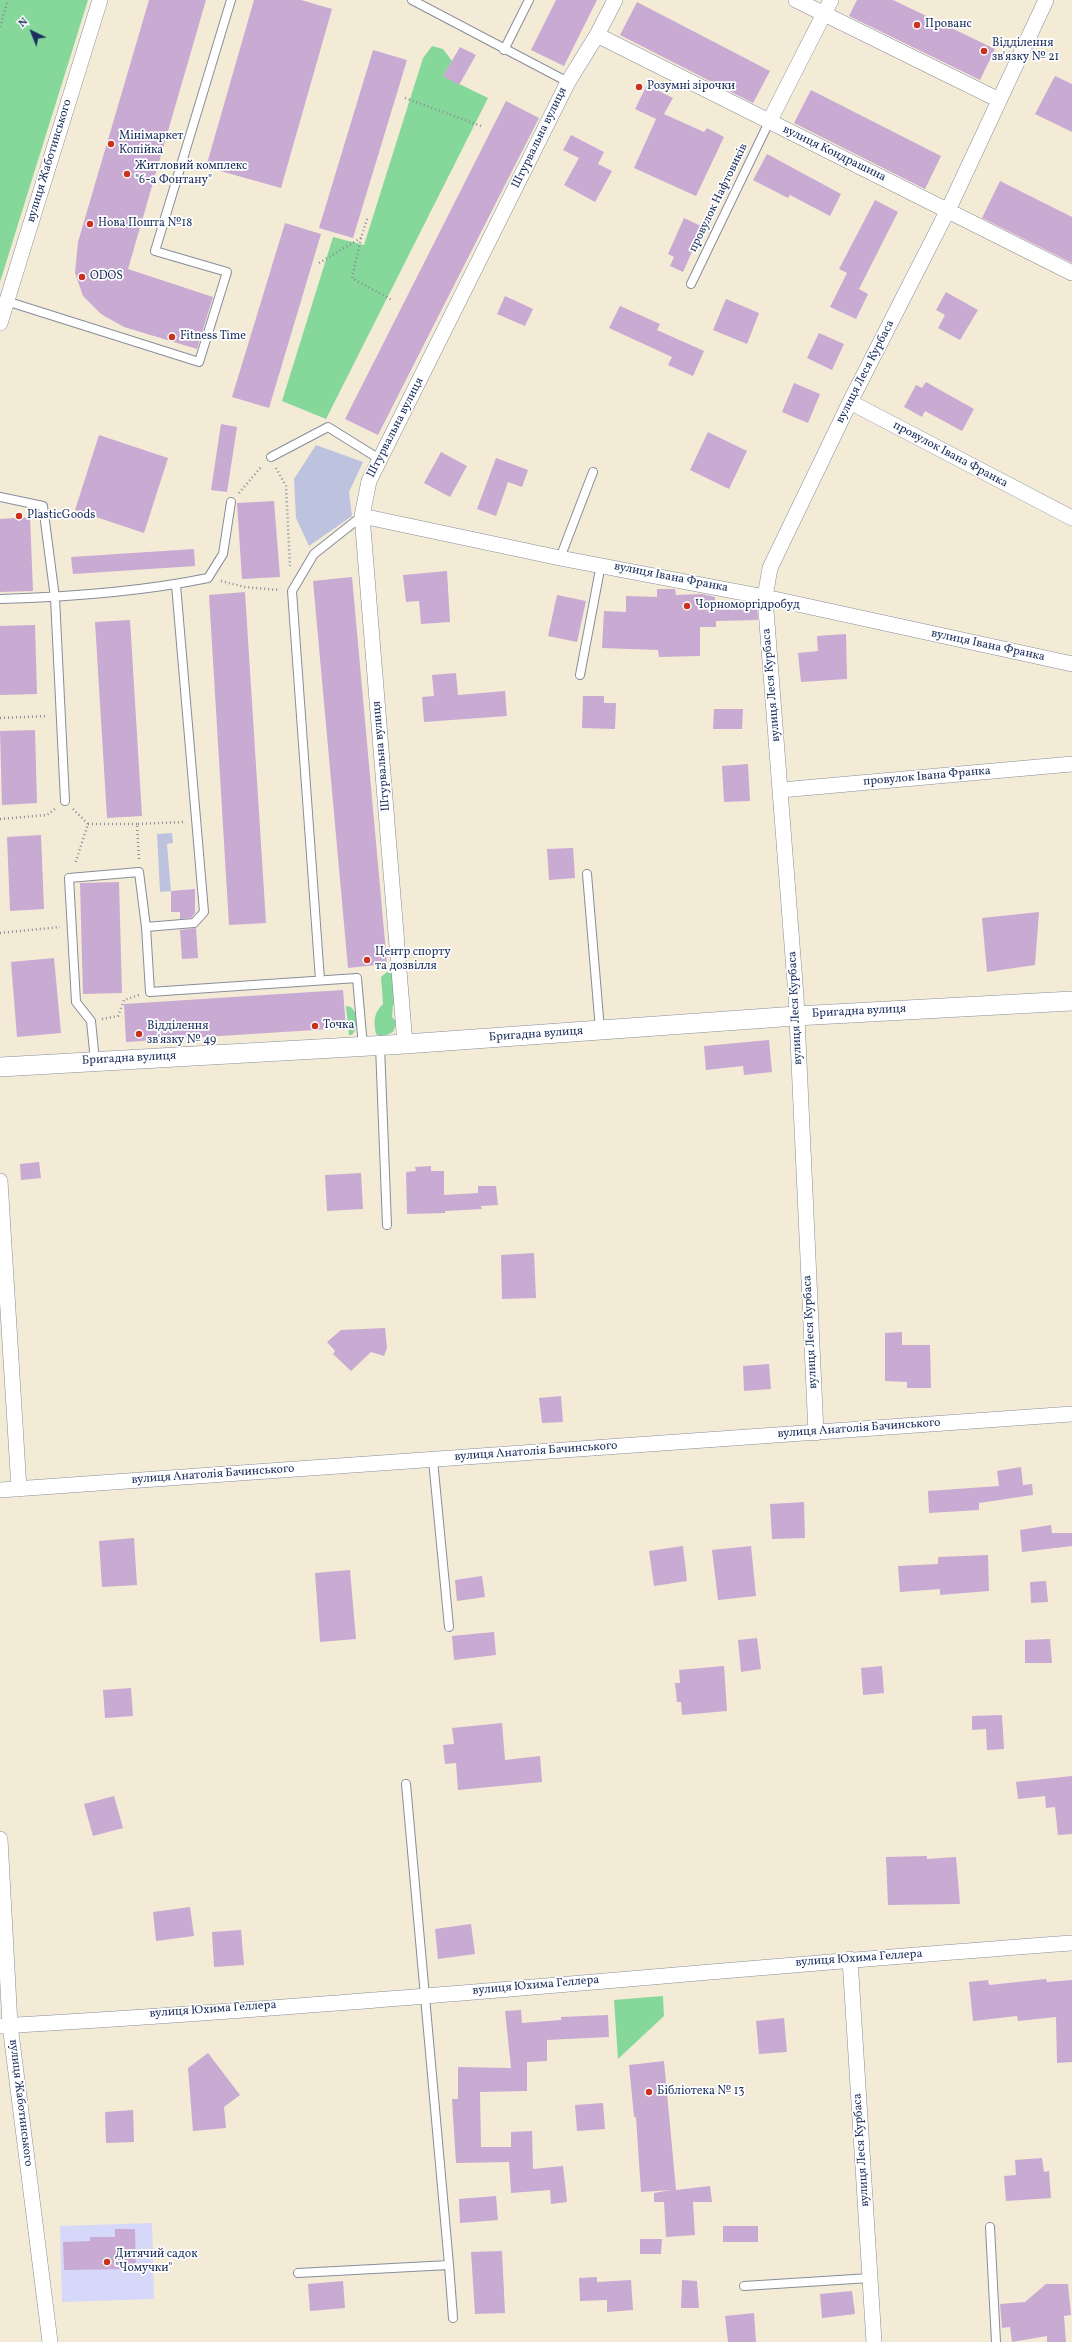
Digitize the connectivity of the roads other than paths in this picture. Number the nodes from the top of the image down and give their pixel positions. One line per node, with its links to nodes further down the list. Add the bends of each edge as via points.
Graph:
1 (100, 0): 18 (street, вулиця Жаботинського)
2 (231, 0): 18 (lane, via 155,250 227,272 199,362)
3 (412, 0): 11 (lane)
4 (529, 0): 11 (lane)
5 (615, 0): 10 (street, Штурвальна вулиця)
6 (796, 0): 9 (street)
7 (831, 0): 9 (street)
8 (1046, 0): 13 (street, вулиця Леся Курбаса)
9 (824, 14): 13 (street); 14 (street)
10 (597, 35): 12 (street, Штурвальна вулиця); 14 (street, вулиця Кондрашина)
11 (504, 50): 12 (lane)
12 (568, 82): 22 (street, Штурвальна вулиця)
13 (999, 100): 15 (street, вулиця Леся Курбаса)
14 (769, 122): 15 (street, вулиця Кондрашина); 17 (lane, провулок Нафтовиків)
15 (947, 210): 16 (street, вулиця Кондрашина); 20 (street, вулиця Леся Курбаса)
16 (1072, 273)
17 (692, 284)
18 (6, 301): 19 (street, вулиця Жаботинського)
19 (0, 323)
20 (850, 402): 27 (street, провулок Івана Франка); 31 (street, вулиця Леся Курбаса, via 770,568)
21 (271, 457): 22 (lane, via 328,427)
22 (381, 460): 26 (street, Штурвальна вулиця, via 369,481)
23 (593, 472): 28 (lane)
24 (0, 497): 32 (lane, via 43,506)
25 (231, 502): 30 (lane, via 223,554 208,578)
26 (362, 516): 28 (street, вулиця Івана Франка); 41 (lane, via 314,554 292,591); 45 (street, Штурвальна вулиця)
27 (1072, 518)
28 (560, 558): 29 (street, вулиця Івана Франка)
29 (601, 564): 31 (street, вулиця Івана Франка); 35 (lane)
30 (176, 584): 32 (lane); 40 (lane, via 204,912 194,923)
31 (765, 597): 34 (street, вулиця Івана Франка); 37 (street, вулиця Леся Курбаса)
32 (55, 598): 33 (lane); 38 (lane)
33 (0, 599)
34 (1072, 664)
35 (580, 675)
36 (1072, 764): 37 (street, провулок Івана Франка)
37 (781, 790): 43 (street, вулиця Леся Курбаса)
38 (65, 801)
39 (587, 874): 44 (lane)
40 (146, 927): 41 (lane, via 150,992); 47 (lane, via 139,872 69,878 76,1002 91,1021)
41 (320, 980): 46 (lane, via 357,978)
42 (1072, 1001): 43 (street, Бригадна вулиця)
43 (796, 1016): 44 (street, Бригадна вулиця); 52 (street, вулиця Леся Курбаса)
44 (600, 1030): 45 (street, Бригадна вулиця)
45 (405, 1044): 46 (street, Бригадна вулиця)
46 (371, 1046): 47 (street, Бригадна вулиця); 50 (lane)
47 (95, 1061): 48 (street, Бригадна вулиця)
48 (0, 1067)
49 (0, 1181): 54 (street)
50 (387, 1225)
51 (1072, 1414): 52 (street, вулиця Анатолія Бачинського)
52 (816, 1433): 53 (street, вулиця Анатолія Бачинського)
53 (432, 1460): 54 (street, вулиця Анатолія Бачинського); 56 (lane)
54 (19, 1489): 55 (street, вулиця Анатолія Бачинського)
55 (0, 1490)
56 (449, 1627)
57 (406, 1784): 61 (lane)
58 (0, 1839): 62 (street, вулиця Жаботинського)
59 (1072, 1943): 60 (street, вулиця Юхима Геллера)
60 (850, 1959): 61 (street, вулиця Юхима Геллера); 66 (street, вулиця Леся Курбаса)
61 (424, 1995): 62 (street, вулиця Юхима Геллера); 64 (lane)
62 (5, 2025): 69 (street, вулиця Жаботинського)
63 (990, 2227): 71 (lane)
64 (449, 2265): 65 (lane); 68 (lane)
65 (298, 2273)
66 (870, 2278): 67 (lane); 70 (street, вулиця Леся Курбаса)
67 (744, 2286)
68 (453, 2318)
69 (50, 2342)
70 (874, 2342)
71 (996, 2342)

